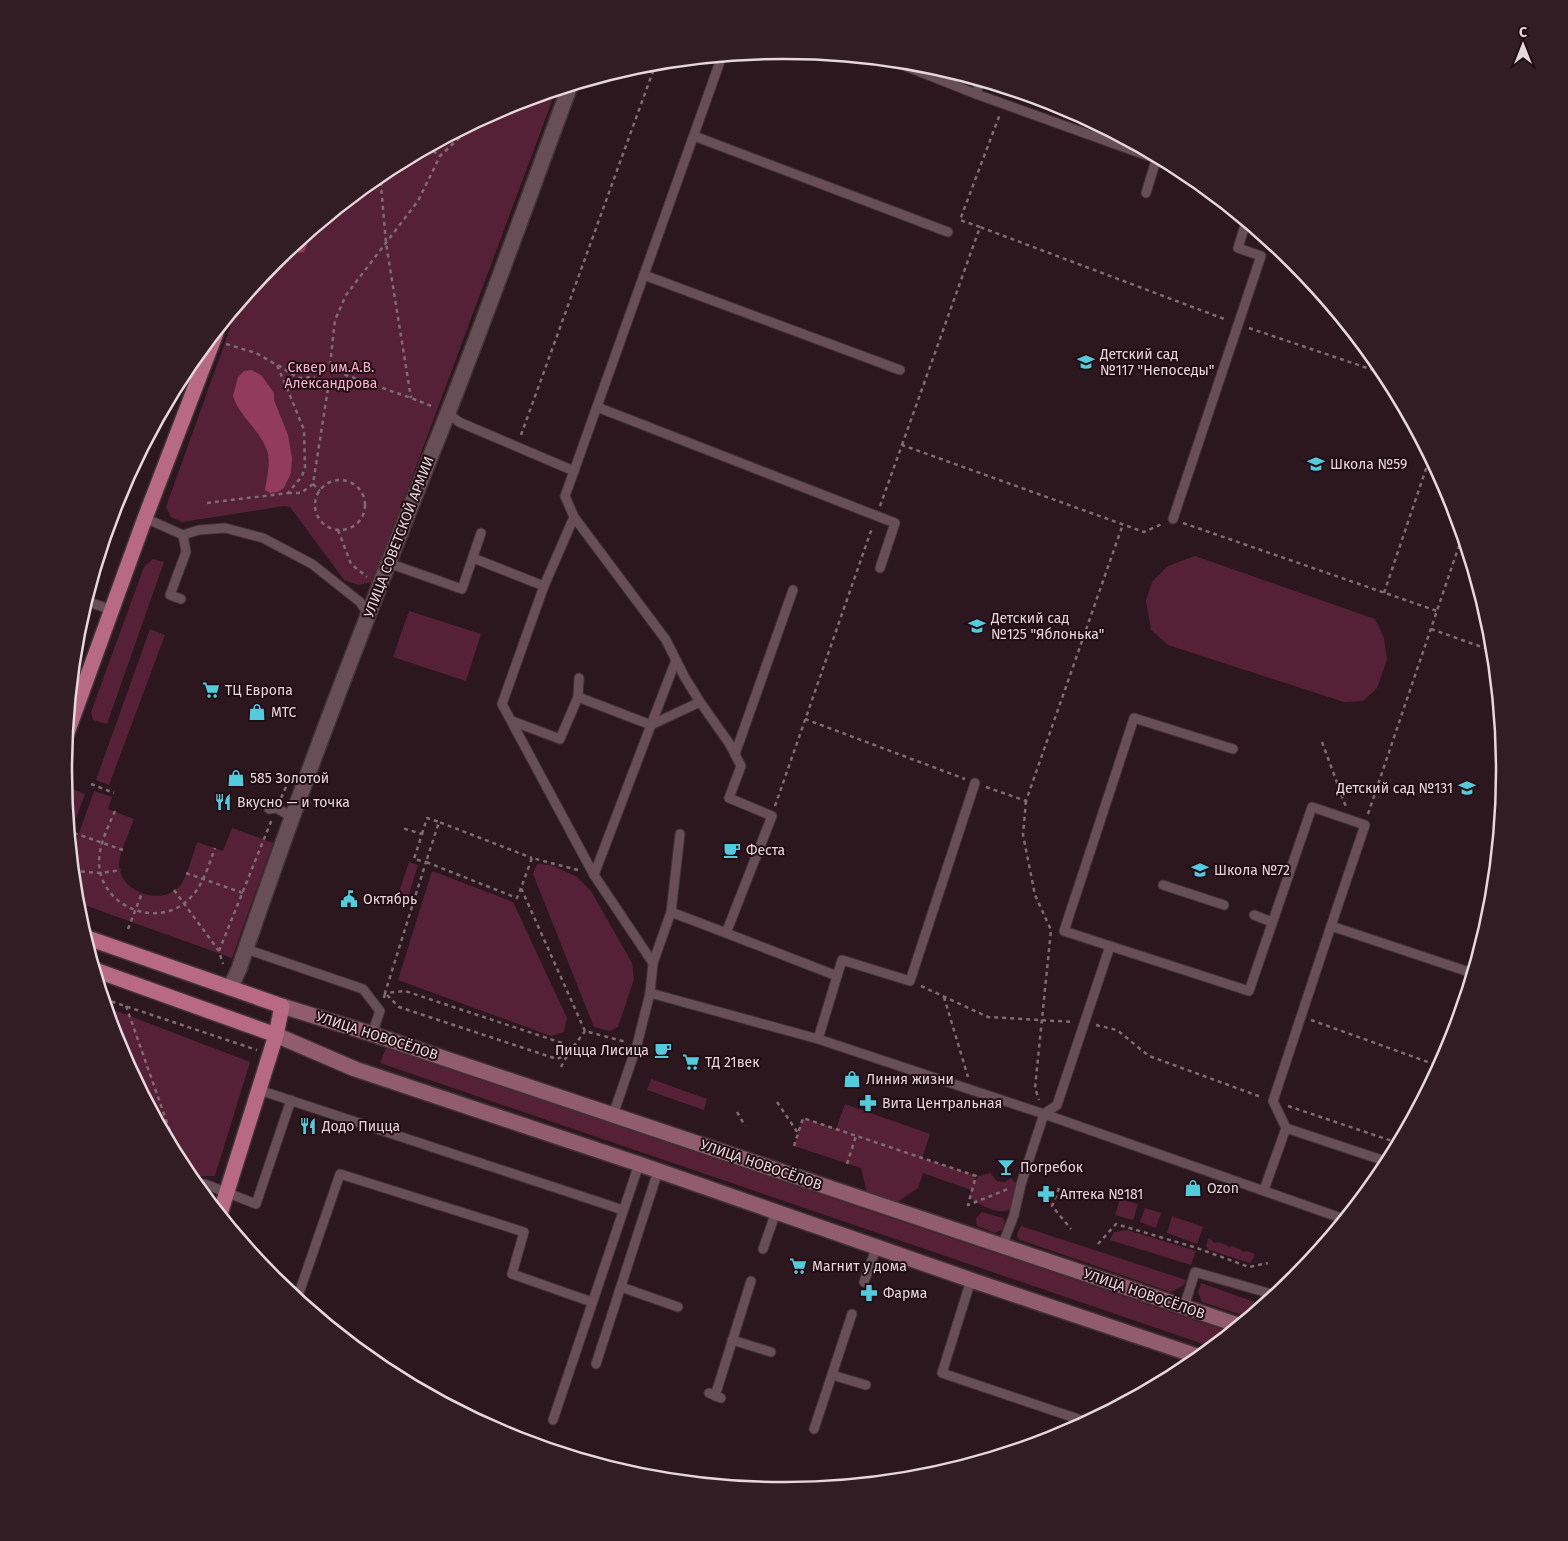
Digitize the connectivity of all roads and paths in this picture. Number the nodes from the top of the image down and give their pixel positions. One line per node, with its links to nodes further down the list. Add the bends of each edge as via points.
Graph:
1 (720, 62): 9 (lane)
2 (653, 71): 34 (path)
3 (919, 71): 6 (lane)
4 (978, 86): 6 (lane)
5 (567, 93): 32 (street, УЛИЦА СОВЕТСКОЙ АРМИИ)
6 (976, 94): 7 (lane)
7 (1004, 104): 10 (lane); 16 (path, via 960,220)
8 (461, 136): 12 (path)
9 (694, 136): 18 (lane); 20 (lane)
10 (1129, 148)
11 (433, 151): 12 (path)
12 (440, 156): 19 (path, via 418,201)
13 (1155, 164): 15 (lane)
14 (381, 185): 19 (path)
15 (1146, 193)
16 (980, 227): 21 (path); 33 (path)
17 (1244, 228): 21 (lane, via 1238,248 1262,256)
18 (948, 232)
19 (386, 243): 24 (path, via 346,295 336,320); 30 (path)
20 (644, 275): 25 (lane); 31 (lane)
21 (1238, 324): 26 (path); 44 (lane)
22 (220, 338): 23 (path); 43 (main road)
23 (277, 365): 28 (path, via 298,378); 39 (path, via 304,430 305,468)
24 (330, 365)
25 (900, 370)
26 (1372, 370)
27 (336, 372): 30 (path)
28 (315, 377)
29 (329, 382): 37 (path)
30 (411, 398): 32 (path)
31 (597, 407): 36 (lane); 41 (lane)
32 (448, 413): 34 (lane, via 459,422); 51 (street, УЛИЦА СОВЕТСКОЙ АРМИИ)
33 (902, 445): 41 (path); 45 (path)
34 (516, 448): 36 (lane)
35 (1427, 466): 56 (path)
36 (574, 472): 42 (lane, via 565,496)
37 (313, 484): 38 (path); 39 (path, via 301,493)
38 (320, 491): 46 (path, via 316,500 319,519); 46 (path, via 338,480 357,487 362,494 365,504 359,522)
39 (288, 493): 40 (path)
40 (207, 503)
41 (876, 516): 52 (lane, via 895,523); 69 (path)
42 (574, 517): 54 (lane); 64 (lane, via 666,640)
43 (145, 518): 48 (lane); 59 (main road)
44 (1173, 520): 45 (path, via 1144,532); 56 (path)
45 (1123, 524): 79 (path)
46 (338, 530): 53 (path, via 351,564)
47 (481, 533): 50 (lane)
48 (183, 535): 57 (lane, via 186,552 170,595); 61 (lane, via 225,528 263,538 312,564 360,602)
49 (1459, 546): 60 (path)
50 (473, 558): 51 (lane, via 462,589); 54 (lane)
51 (388, 563): 61 (street, УЛИЦА СОВЕТСКОЙ АРМИИ)
52 (880, 568)
53 (370, 579)
54 (544, 586): 70 (lane, via 502,704)
55 (793, 590): 74 (lane)
56 (1384, 593): 60 (path)
57 (181, 599)
58 (93, 603): 59 (lane)
59 (112, 610): 68 (main road)
60 (1437, 611): 62 (path)
61 (368, 614): 83 (street, УЛИЦА СОВЕТСКОЙ АРМИИ)
62 (1431, 629): 63 (path); 86 (path)
63 (1485, 648)
64 (676, 660): 67 (lane); 71 (lane)
65 (579, 678): 66 (lane)
66 (578, 697): 70 (lane, via 560,739); 71 (lane)
67 (700, 702): 71 (lane); 74 (lane)
68 (75, 711)
69 (804, 719): 76 (path); 82 (path)
70 (512, 721): 100 (lane)
71 (651, 725): 100 (lane)
72 (1322, 742): 84 (path)
73 (1233, 749): 117 (lane, via 1134,718 1064,931)
74 (735, 754): 82 (lane, via 741,766 729,798)
75 (288, 782): 80 (path)
76 (976, 782): 79 (path); 124 (lane, via 910,981 842,960)
77 (91, 784): 78 (path)
78 (114, 793)
79 (1026, 801): 148 (path, via 1023,835 1034,895 1051,930 1034,1088)
80 (273, 808): 83 (lane); 106 (path)
81 (115, 811): 91 (path)
82 (772, 816): 115 (lane)
83 (291, 817): 118 (street, УЛИЦА СОВЕТСКОЙ АРМИИ)
84 (1351, 820): 86 (lane); 112 (lane, via 1312,807)
85 (439, 822): 89 (path, via 427,818); 94 (path); 95 (path)
86 (1365, 825): 113 (lane)
87 (402, 828): 89 (path)
88 (75, 834): 91 (path)
89 (422, 834): 95 (path, via 414,859)
90 (680, 834): 110 (lane)
91 (102, 843): 93 (path); 98 (path)
92 (215, 848): 101 (path)
93 (123, 850)
94 (532, 858): 100 (path); 103 (path)
95 (426, 862): 103 (path, via 517,898); 139 (path, via 385,993 404,991 562,1043)
96 (121, 870): 98 (path)
97 (79, 871): 98 (path)
98 (101, 873): 109 (path, via 112,895)
99 (186, 873): 101 (path)
100 (594, 875): 120 (lane)
101 (202, 880): 106 (path); 107 (path)
102 (1164, 885): 108 (lane)
103 (521, 888): 133 (path)
104 (174, 890): 107 (path)
105 (142, 893): 109 (path)
106 (243, 893): 119 (path)
107 (183, 904): 109 (path, via 161,913); 119 (path)
108 (1224, 905)
109 (135, 910): 114 (path)
110 (671, 912): 115 (lane); 120 (lane)
111 (1254, 916): 112 (lane)
112 (1272, 922): 117 (lane, via 1249,991)
113 (1331, 926): 122 (lane); 132 (lane)
114 (128, 929)
115 (726, 933): 124 (lane)
116 (93, 940): 125 (main road, УЛИЦА НОВОСЁЛОВ)
117 (1110, 946): 148 (lane, via 1057,1105)
118 (246, 949): 125 (street, УЛИЦА СОВЕТСКОЙ АРМИИ); 134 (lane, via 363,989 380,1011)
119 (219, 951): 121 (path)
120 (653, 963): 126 (lane)
121 (223, 964)
122 (1466, 971)
123 (102, 973): 135 (main road)
124 (837, 976): 136 (lane)
125 (230, 988): 130 (main road, УЛИЦА НОВОСЁЛОВ)
126 (650, 993): 136 (lane); 137 (lane)
127 (944, 997): 143 (path)
128 (110, 1000): 129 (path)
129 (126, 1006): 138 (path); 151 (path)
130 (282, 1006): 134 (main road, УЛИЦА НОВОСЁЛОВ); 135 (main road)
131 (399, 1007): 139 (path, via 557,1059)
132 (1301, 1017): 140 (path); 145 (lane)
133 (585, 1031): 137 (path); 139 (path)
134 (372, 1034): 149 (main road, УЛИЦА НОВОСЁЛОВ)
135 (276, 1035): 138 (main road); 158 (main road, via 355,1069)
136 (818, 1039): 143 (lane)
137 (637, 1045): 149 (lane)
138 (270, 1054): 142 (main road)
139 (568, 1054): 141 (path)
140 (1432, 1064)
141 (561, 1067)
142 (259, 1090): 144 (lane); 165 (main road)
143 (972, 1090): 148 (lane)
144 (291, 1100): 165 (lane, via 256,1204); 167 (lane)
145 (1272, 1101): 152 (lane); 155 (path)
146 (777, 1102): 153 (path)
147 (737, 1112): 150 (path)
148 (1044, 1114): 162 (lane); 164 (lane)
149 (613, 1115): 173 (main road, УЛИЦА НОВОСЁЛОВ)
150 (745, 1126)
151 (169, 1127)
152 (1286, 1128): 157 (lane); 164 (lane)
153 (798, 1133): 154 (path, via 803,1118); 156 (path)
154 (856, 1136): 159 (path); 162 (path, via 976,1176 968,1204)
155 (1391, 1142)
156 (794, 1146)
157 (1380, 1159)
158 (639, 1164): 160 (main road); 167 (lane)
159 (847, 1164)
160 (658, 1171): 168 (main road); 179 (lane)
161 (205, 1184): 165 (lane)
162 (1021, 1184): 173 (lane)
163 (1059, 1188): 170 (path, via 1052,1206)
164 (1264, 1190): 169 (lane)
165 (227, 1192): 166 (main road)
166 (222, 1208)
167 (623, 1210): 182 (lane)
168 (776, 1212): 172 (main road); 174 (lane)
169 (1338, 1217)
170 (1071, 1229)
171 (1098, 1244): 175 (path, via 1116,1224 1249,1267)
172 (877, 1246): 176 (main road); 178 (lane)
173 (1002, 1246): 184 (main road, УЛИЦА НОВОСЁЛОВ)
174 (763, 1249)
175 (1268, 1263)
176 (971, 1280): 189 (main road); 194 (lane, via 942,1373)
177 (751, 1281): 187 (lane)
178 (864, 1282)
179 (621, 1287): 183 (lane); 190 (lane)
180 (300, 1291): 182 (lane, via 340,1174 524,1232 512,1274)
181 (1267, 1293): 184 (lane, via 1194,1272)
182 (592, 1302): 195 (lane)
183 (678, 1307)
184 (1184, 1307): 186 (main road, УЛИЦА НОВОСЁЛОВ)
185 (852, 1314): 191 (lane)
186 (1232, 1323)
187 (732, 1340): 188 (lane); 193 (lane)
188 (771, 1352)
189 (1191, 1354)
190 (596, 1364)
191 (832, 1375): 192 (lane); 196 (lane)
192 (866, 1386)
193 (715, 1396)
194 (1077, 1419)
195 (553, 1420)
196 (814, 1429)

